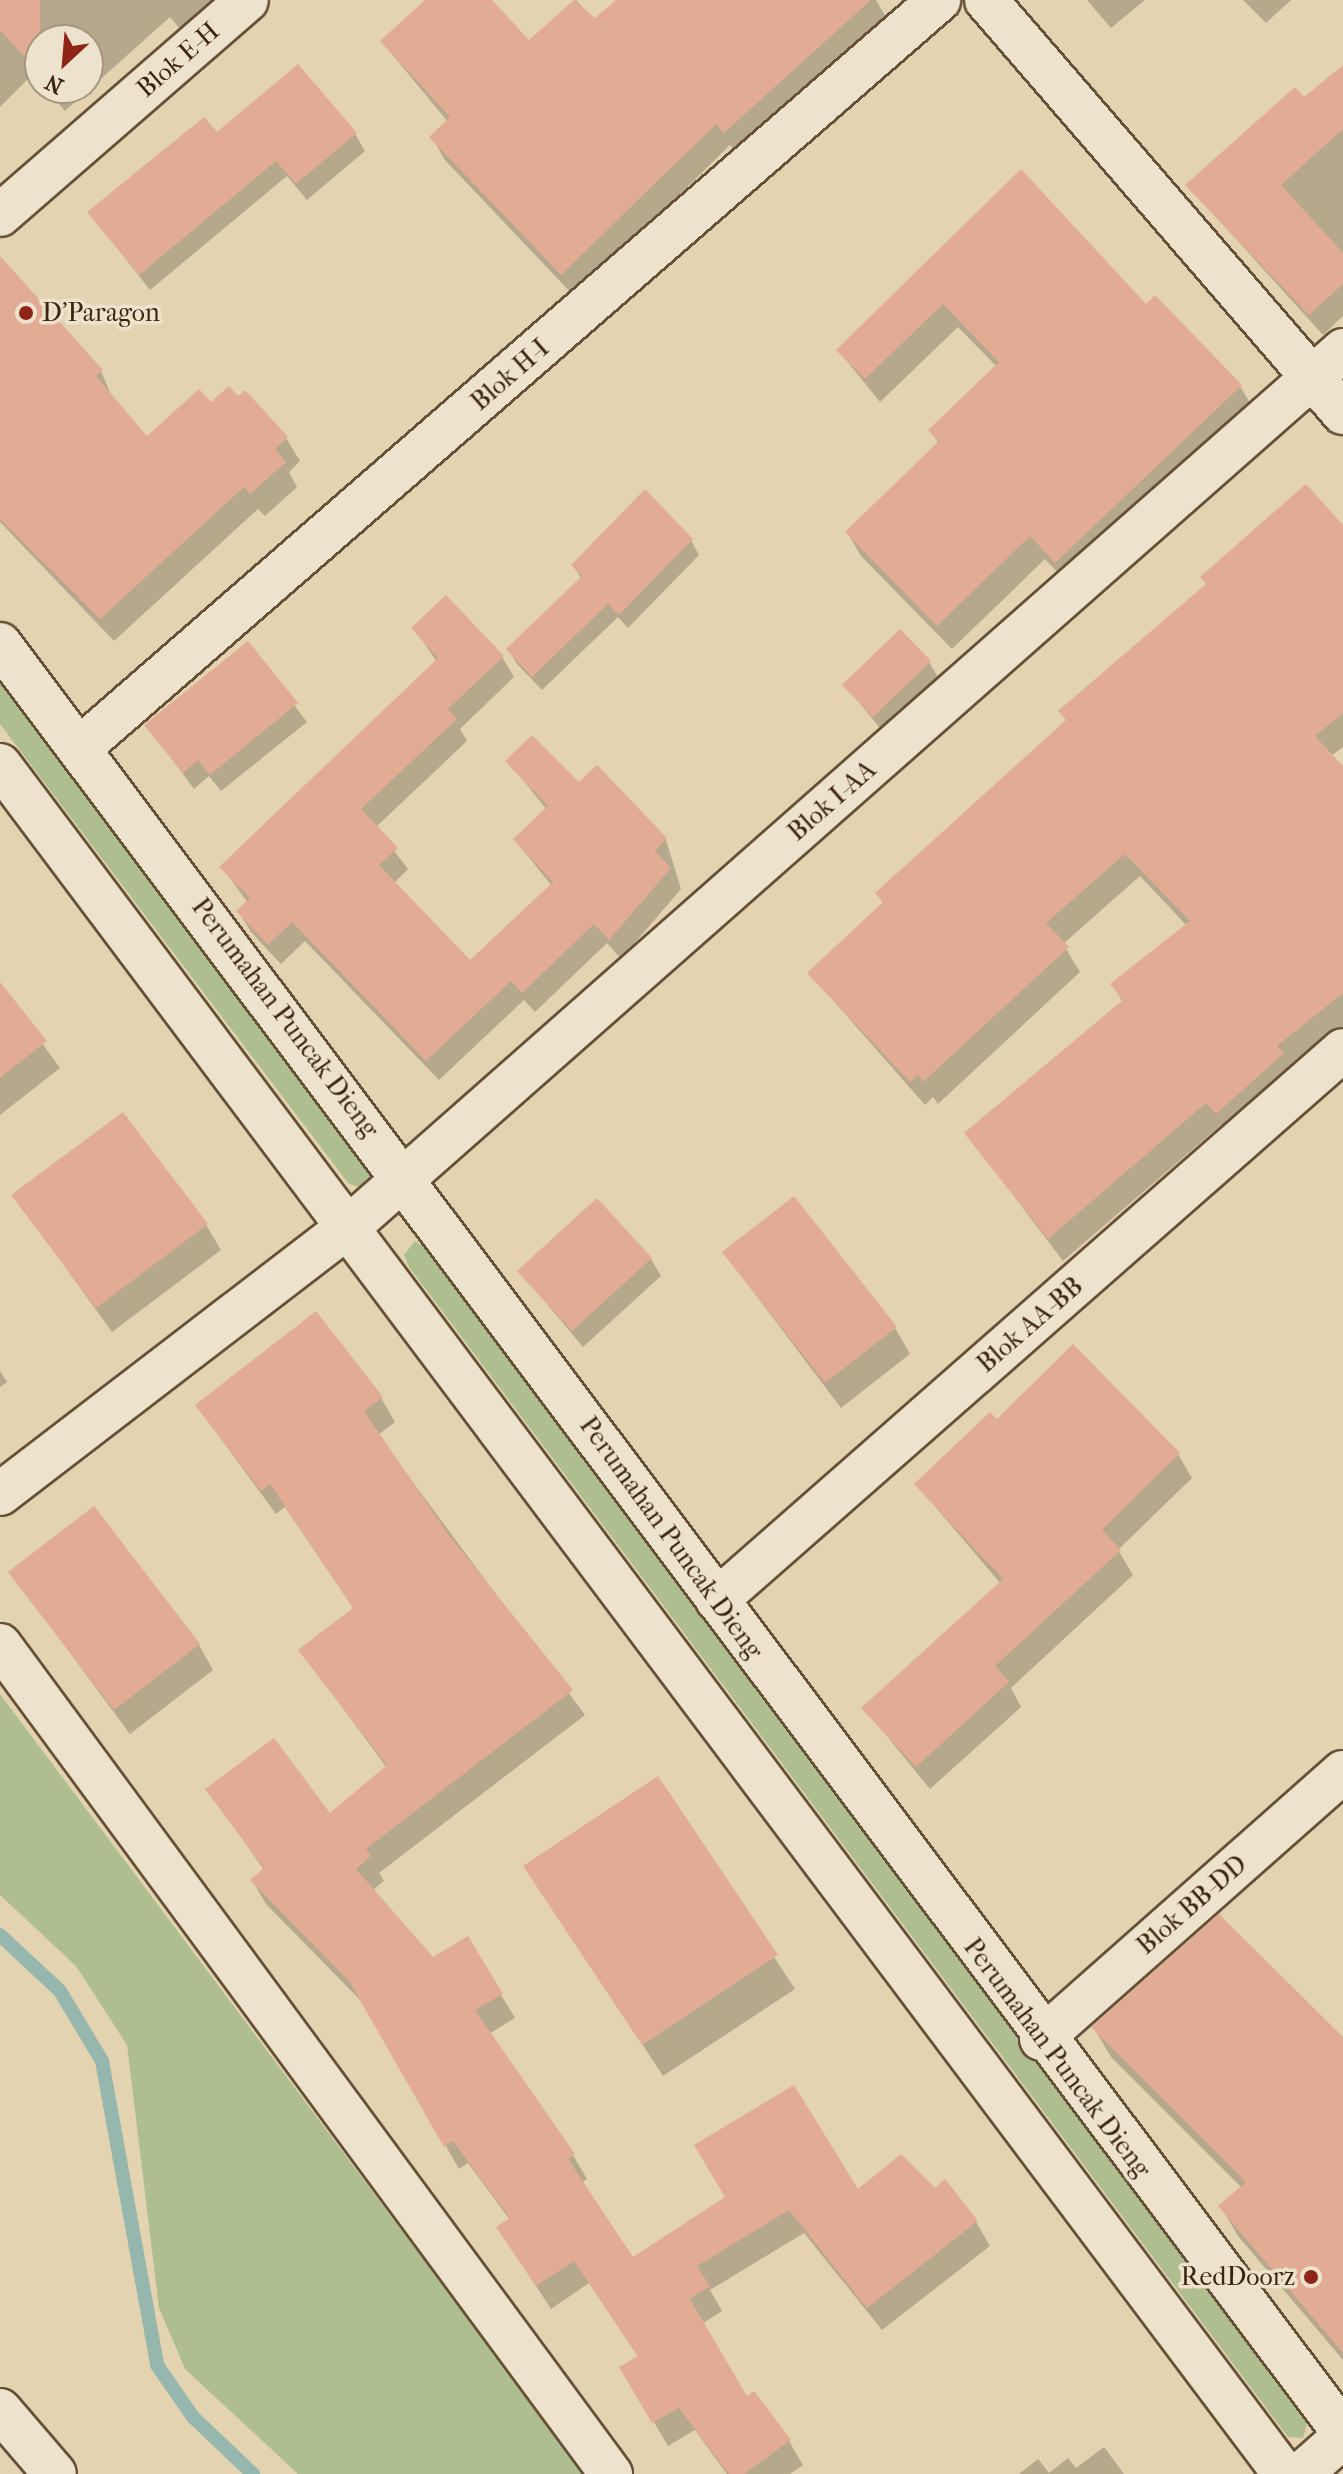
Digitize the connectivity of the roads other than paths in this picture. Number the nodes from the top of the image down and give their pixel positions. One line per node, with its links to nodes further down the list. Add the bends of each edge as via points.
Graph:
1 (247, 0): 4 (street, Blok E-H)
2 (939, 0): 9 (street, Blok H-I)
3 (986, 0): 6 (street)
4 (0, 215)
5 (1343, 350): 6 (street, Blok I-AA)
6 (1312, 378): 7 (street); 12 (street, Blok I-AA)
7 (1343, 413)
8 (0, 644): 9 (street, Perumahan Puncak Dieng)
9 (81, 747): 12 (street, Perumahan Puncak Dieng)
10 (0, 765): 13 (street)
11 (1343, 1050): 15 (street, Blok AA-BB)
12 (405, 1177): 13 (street, Blok I-AA); 15 (street, Perumahan Puncak Dieng)
13 (351, 1225): 14 (street, Blok I-AA); 23 (street)
14 (0, 1494)
15 (717, 1600): 18 (street, Perumahan Puncak Dieng)
16 (0, 1645): 22 (street)
17 (1343, 1772): 18 (street, Blok BB-DD)
18 (1041, 2039): 20 (street, Perumahan Puncak Dieng)
19 (0, 2410): 21 (street)
20 (1343, 2435): 24 (street)
21 (55, 2474)
22 (611, 2474)
23 (1284, 2474)
24 (1301, 2474)

